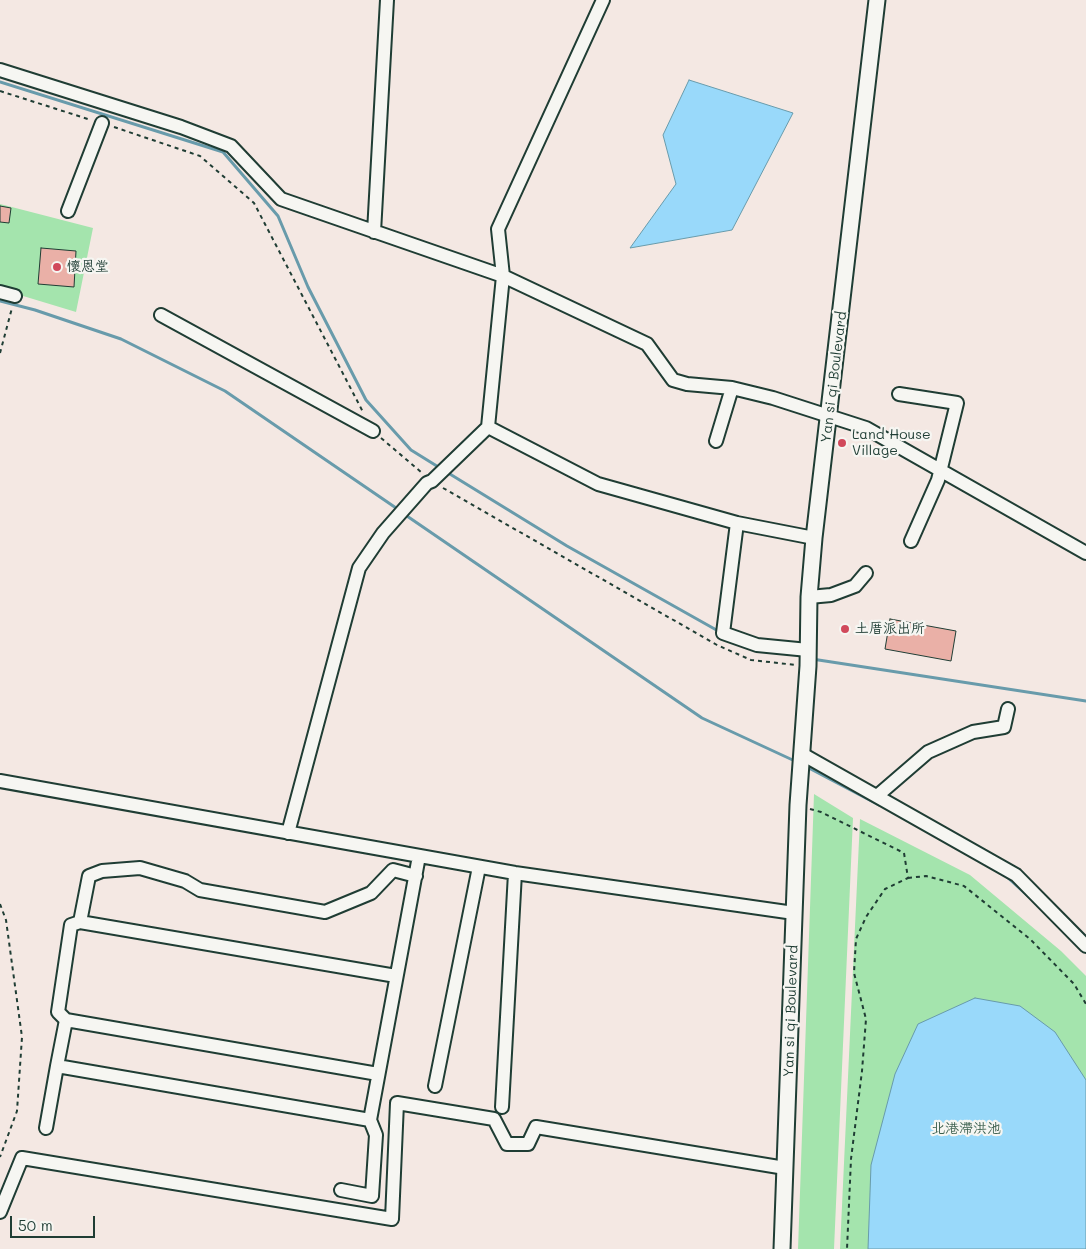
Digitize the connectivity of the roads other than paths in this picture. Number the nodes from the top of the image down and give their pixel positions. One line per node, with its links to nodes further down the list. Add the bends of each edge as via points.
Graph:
1 (386, 0): 7 (street)
2 (603, 0): 8 (street, via 498,229)
3 (877, 0): 14 (main road, Yan si qi Boulevard)
4 (0, 70): 7 (street, via 231,146 281,199)
5 (102, 123): 6 (street)
6 (68, 211)
7 (374, 232): 8 (street)
8 (503, 276): 12 (street, via 648,344 673,380); 15 (street)
9 (0, 292): 10 (street)
10 (16, 296)
11 (161, 314): 16 (street)
12 (732, 388): 14 (street); 17 (street)
13 (899, 394): 18 (street, via 957,403)
14 (830, 414): 18 (street, via 866,428); 20 (main road, Yan si qi Boulevard)
15 (488, 427): 19 (street, via 598,484); 30 (street, via 427,483 383,533 359,568)
16 (373, 431)
17 (716, 441)
18 (940, 470): 21 (street); 22 (street)
19 (737, 523): 20 (street); 25 (street, via 722,633 758,645)
20 (814, 538): 24 (main road, Yan si qi Boulevard)
21 (911, 542)
22 (1086, 553)
23 (866, 573): 24 (street, via 855,586 830,595)
24 (809, 597): 25 (main road, Yan si qi Boulevard)
25 (808, 650): 27 (main road, Yan si qi Boulevard)
26 (1008, 708): 29 (street, via 1004,727 973,732 928,752)
27 (802, 754): 29 (street); 35 (main road, Yan si qi Boulevard)
28 (0, 781): 30 (street)
29 (877, 796): 37 (street, via 1016,874)
30 (288, 833): 31 (street)
31 (419, 856): 32 (street); 34 (street)
32 (479, 867): 33 (street); 42 (street)
33 (514, 873): 35 (street); 43 (street)
34 (416, 876): 36 (street, via 393,870 371,893 325,912 200,890 185,881 140,868 102,871 89,876); 38 (street)
35 (794, 913): 46 (main road, Yan si qi Boulevard)
36 (80, 922): 38 (street); 39 (street, via 71,925 58,1012)
37 (1086, 946)
38 (396, 976): 41 (street)
39 (66, 1020): 40 (street); 41 (street)
40 (58, 1066): 44 (street); 45 (street)
41 (378, 1074): 44 (street)
42 (435, 1086)
43 (502, 1107)
44 (370, 1120): 47 (street, via 376,1135 372,1196)
45 (46, 1128)
46 (785, 1168): 48 (street, via 536,1127 528,1144 507,1144 494,1119 397,1103 392,1219 22,1158); 49 (main road, Yan si qi Boulevard)
47 (341, 1190)
48 (0, 1212)
49 (782, 1249)

